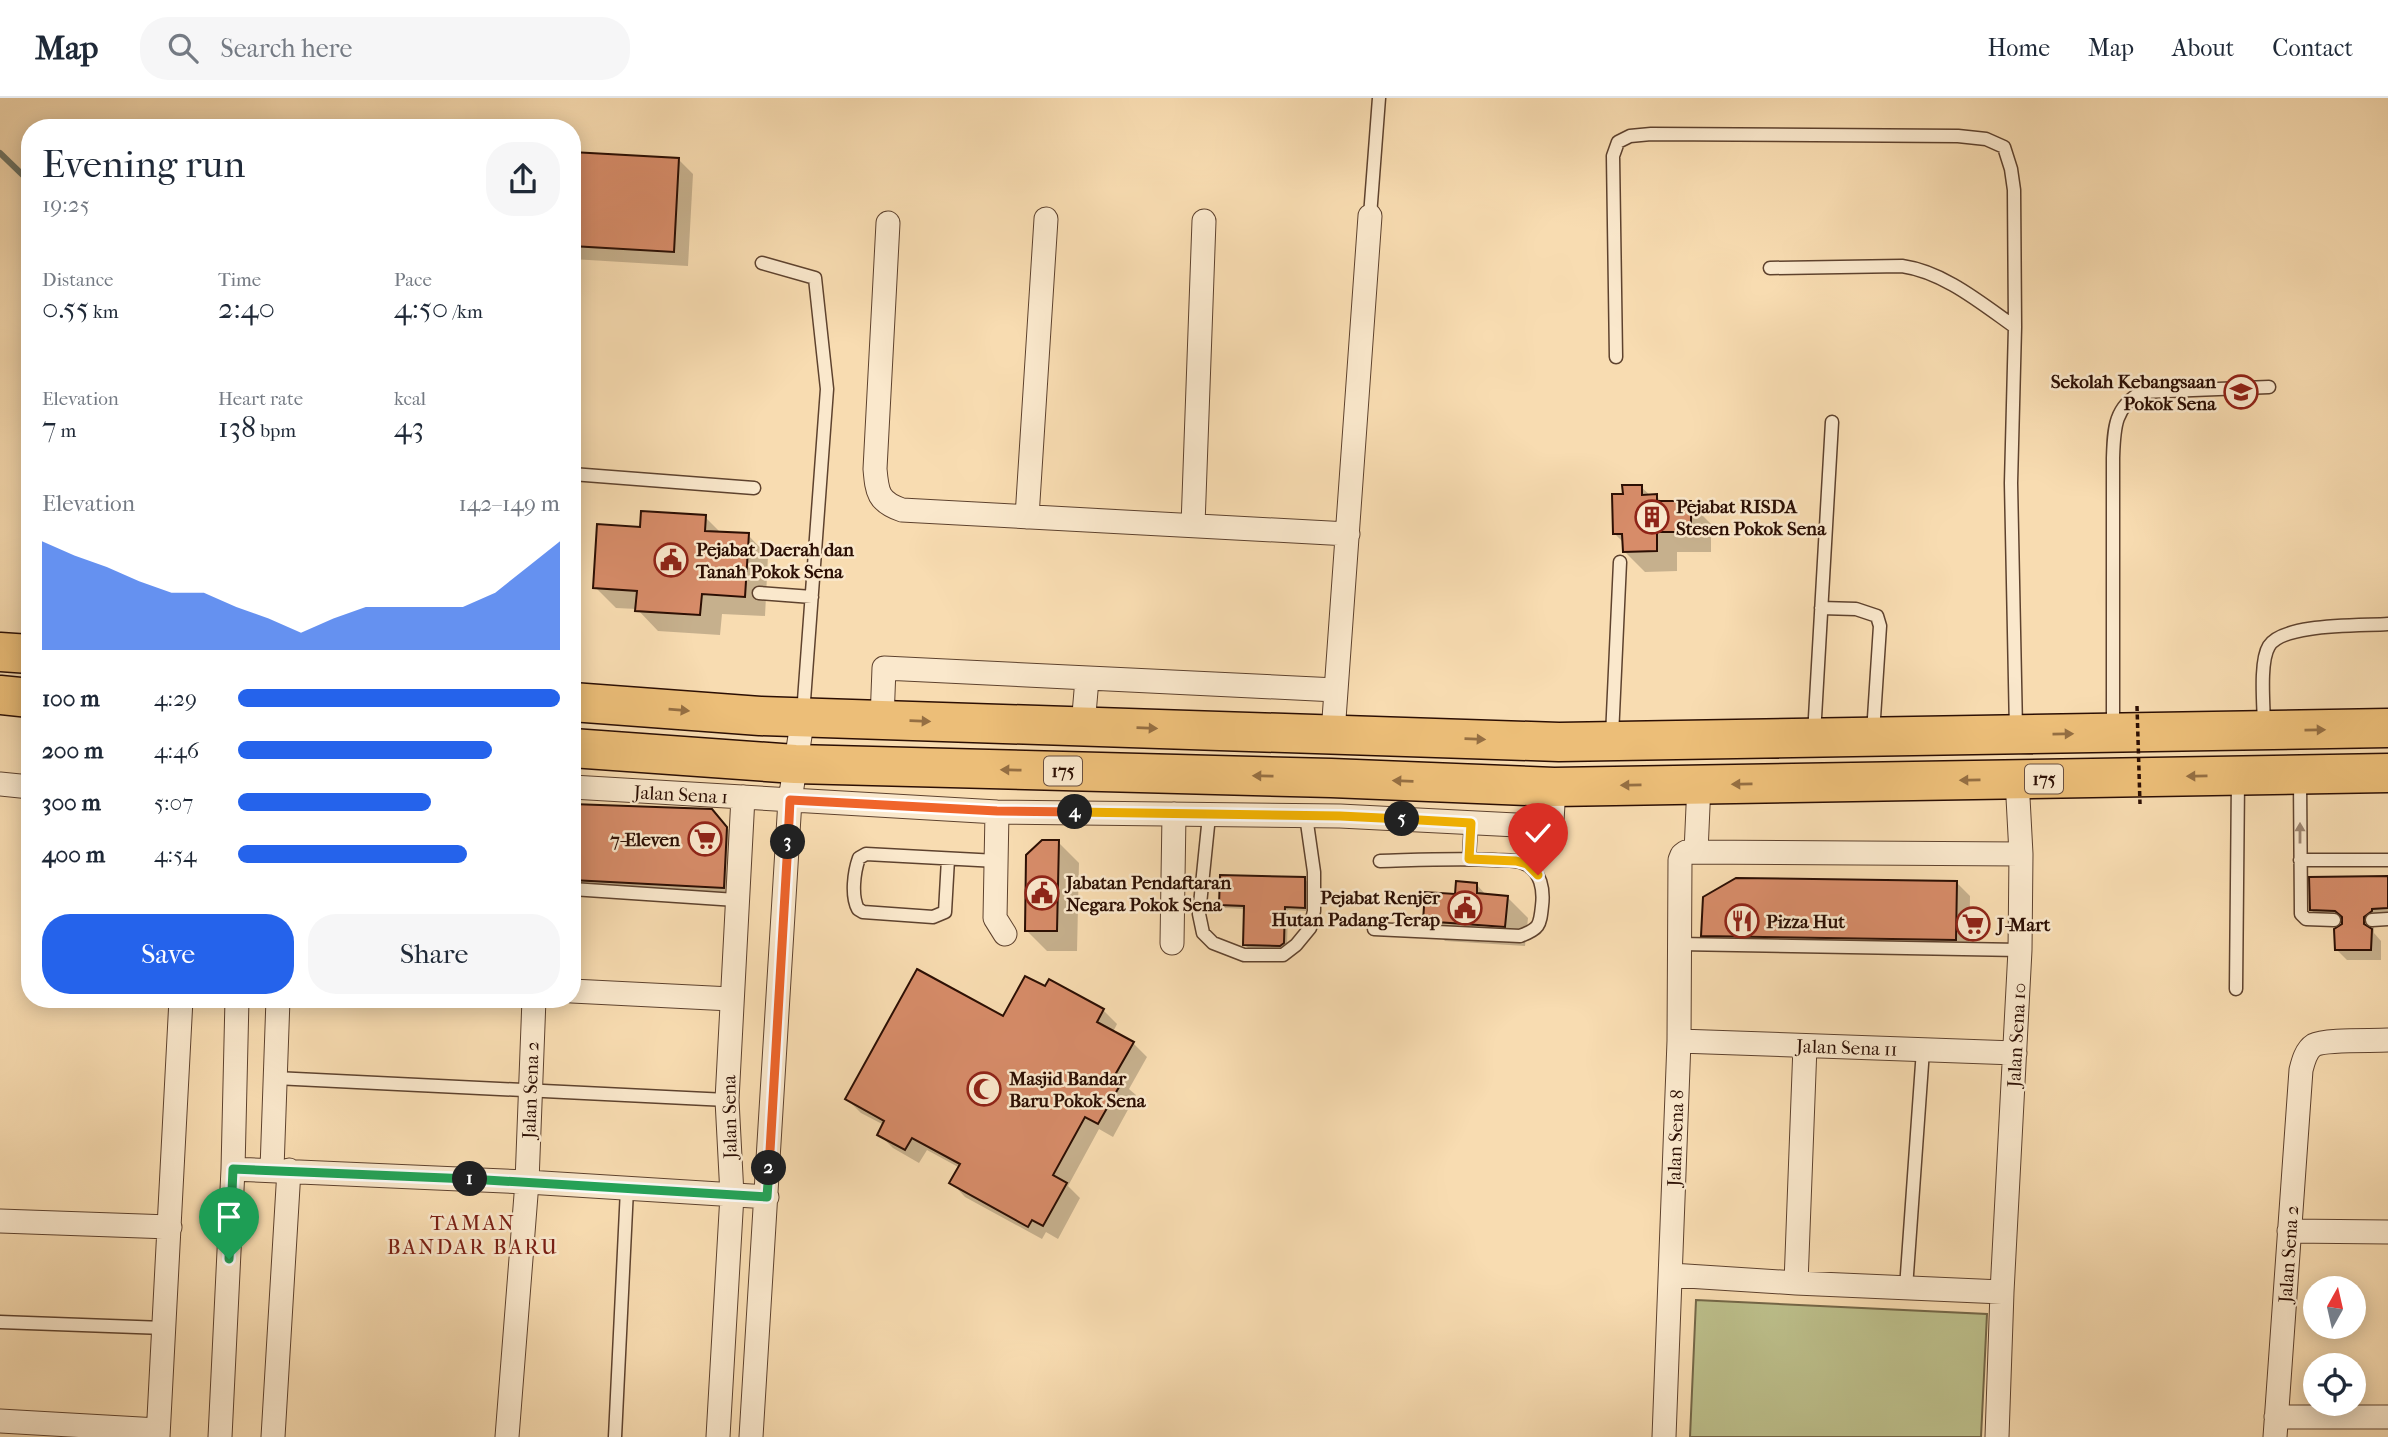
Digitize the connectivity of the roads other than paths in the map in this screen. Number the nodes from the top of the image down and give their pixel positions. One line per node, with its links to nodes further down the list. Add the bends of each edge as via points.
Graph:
1 (1379, 98): 2 (lane)
2 (1370, 216): 16 (street)
3 (1046, 219): 14 (street)
4 (1204, 221): 15 (street)
5 (888, 223): 14 (street, via 877,491 891,507 902,510)
6 (762, 263): 19 (lane, via 815,278 827,389)
7 (1770, 268): 8 (lane, via 1917,268)
8 (2014, 327): 9 (lane, via 2014,190 2004,147 1986,139 1958,136 1650,134 1618,142 1614,156); 36 (lane, via 2011,483)
9 (1616, 357)
10 (2269, 387): 30 (lane, via 2142,392 2120,411 2113,458)
11 (1832, 422): 20 (lane)
12 (581, 475): 13 (lane)
13 (754, 488)
14 (1027, 517): 15 (street)
15 (1193, 525): 16 (street)
16 (1348, 534): 25 (street)
17 (1620, 562): 39 (lane)
18 (759, 593): 19 (lane)
19 (812, 597): 29 (lane)
20 (1821, 608): 37 (lane, via 1877,615); 38 (lane)
21 (2388, 624): 34 (lane, via 2314,629 2277,638 2265,659)
22 (0, 652): 23 (highway)
23 (21, 653)
24 (1087, 679): 25 (street); 31 (street, via 884,668); 32 (street)
25 (1336, 690): 35 (street)
26 (0, 695): 27 (highway)
27 (21, 697)
28 (581, 703): 29 (highway, one-way to 29)
29 (803, 718): 31 (highway); 47 (street)
30 (2125, 719): 34 (highway); 36 (highway, one-way to 30)
31 (882, 720): 32 (highway, one-way to 32)
32 (1083, 726): 35 (highway, one-way to 35)
33 (2388, 728): 34 (highway, one-way to 33)
34 (2264, 730)
35 (1333, 733): 39 (highway, one-way to 39)
36 (2016, 735): 37 (highway)
37 (1873, 737): 38 (highway)
38 (1814, 738): 39 (highway)
39 (1611, 740)
40 (581, 749): 47 (highway, 175)
41 (2388, 773): 42 (highway, 175)
42 (2300, 774): 44 (highway, 175); 63 (lane, one-way to 42)
43 (1209, 775): 45 (highway, 175, one-way to 43); 47 (highway, 175, one-way to 47); 56 (street)
44 (2238, 775): 46 (highway, 175, one-way to 46); 77 (lane)
45 (1306, 777): 51 (highway, 175, one-way to 45); 57 (street)
46 (2017, 779): 49 (highway, 175, one-way to 49); 60 (street, Jalan Sena 10)
47 (792, 782): 53 (street, Jalan Sena 1); 54 (street, Jalan Sena 1); 97 (street)
48 (0, 784): 50 (street)
49 (1699, 784): 51 (highway, 175, one-way to 51); 59 (street)
50 (21, 785)
51 (1554, 787): 58 (street, via 1554,815 1544,825)
52 (581, 788): 53 (street, Jalan Sena 1)
53 (743, 797): 68 (street, Jalan Sena)
54 (997, 811): 55 (street, Jalan Sena 1); 65 (street)
55 (1174, 814): 56 (street, Jalan Sena 1); 74 (street)
56 (1209, 816): 57 (street); 57 (lane, via 1199,914 1203,933 1213,943 1244,955 1283,955 1310,928 1314,872)
57 (1306, 816): 58 (street)
58 (1471, 823): 62 (lane)
59 (1696, 852): 60 (street); 75 (street, Jalan Sena 8, via 1686,852 1680,860)
60 (2021, 854): 76 (street, Jalan Sena 10)
61 (948, 859): 61 (lane, via 866,854 859,858 854,897 858,909 940,915 945,912); 65 (lane)
62 (1469, 859): 66 (lane); 72 (lane, via 1516,861 1538,875 1543,902 1535,931 1520,936)
63 (2300, 860): 64 (lane); 70 (lane, via 2301,914 2306,919)
64 (2388, 860)
65 (996, 861): 73 (street, via 995,918)
66 (1380, 861)
67 (581, 890): 68 (lane)
68 (736, 900): 79 (street, Jalan Sena)
69 (2388, 919): 71 (lane)
70 (2334, 920)
71 (2372, 920)
72 (1374, 929)
73 (1005, 934)
74 (1172, 943)
75 (1679, 944): 76 (lane); 85 (street, Jalan Sena 8)
76 (2020, 950): 88 (street, Jalan Sena 10)
77 (2236, 989)
78 (581, 991): 79 (street)
79 (731, 999): 91 (street, Jalan Sena)
80 (181, 1008): 99 (street)
81 (237, 1008): 92 (street)
82 (278, 1008): 89 (street)
83 (534, 1008): 90 (street, Jalan Sena 2)
84 (2388, 1040): 100 (street, Jalan Sena 2, via 2323,1042 2312,1046 2305,1056)
85 (1679, 1041): 86 (street, Jalan Sena 11); 102 (street, Jalan Sena 8)
86 (1805, 1046): 87 (street, Jalan Sena 11); 103 (street)
87 (1923, 1051): 88 (street, Jalan Sena 11); 104 (lane)
88 (2015, 1054): 105 (street, Jalan Sena 10)
89 (275, 1078): 90 (lane); 93 (street)
90 (529, 1092): 91 (lane); 94 (street, Jalan Sena 2)
91 (727, 1101): 96 (street, Jalan Sena)
92 (233, 1169): 93 (street); 112 (street)
93 (281, 1170): 94 (street); 113 (street)
94 (527, 1182): 95 (street); 114 (street, Jalan Sena 2)
95 (627, 1189): 96 (street); 115 (lane)
96 (732, 1195): 97 (street); 116 (street, Jalan Sena)
97 (767, 1197): 117 (street)
98 (0, 1221): 99 (street)
99 (170, 1227): 107 (street)
100 (2289, 1231): 101 (street); 110 (street, Jalan Sena 2)
101 (2388, 1231)
102 (1671, 1275): 103 (street); 118 (street, Jalan Sena 8)
103 (1796, 1283): 104 (street)
104 (1906, 1288): 105 (street)
105 (2002, 1292): 119 (street, Jalan Sena 10)
106 (0, 1322): 107 (lane)
107 (164, 1328): 111 (street)
108 (2388, 1418): 110 (street)
109 (0, 1421): 111 (street)
110 (2276, 1427)
111 (158, 1434)
112 (220, 1437)
113 (273, 1437)
114 (508, 1437)
115 (615, 1437)
116 (718, 1437)
117 (751, 1437)
118 (1664, 1437)
119 (1997, 1437)

